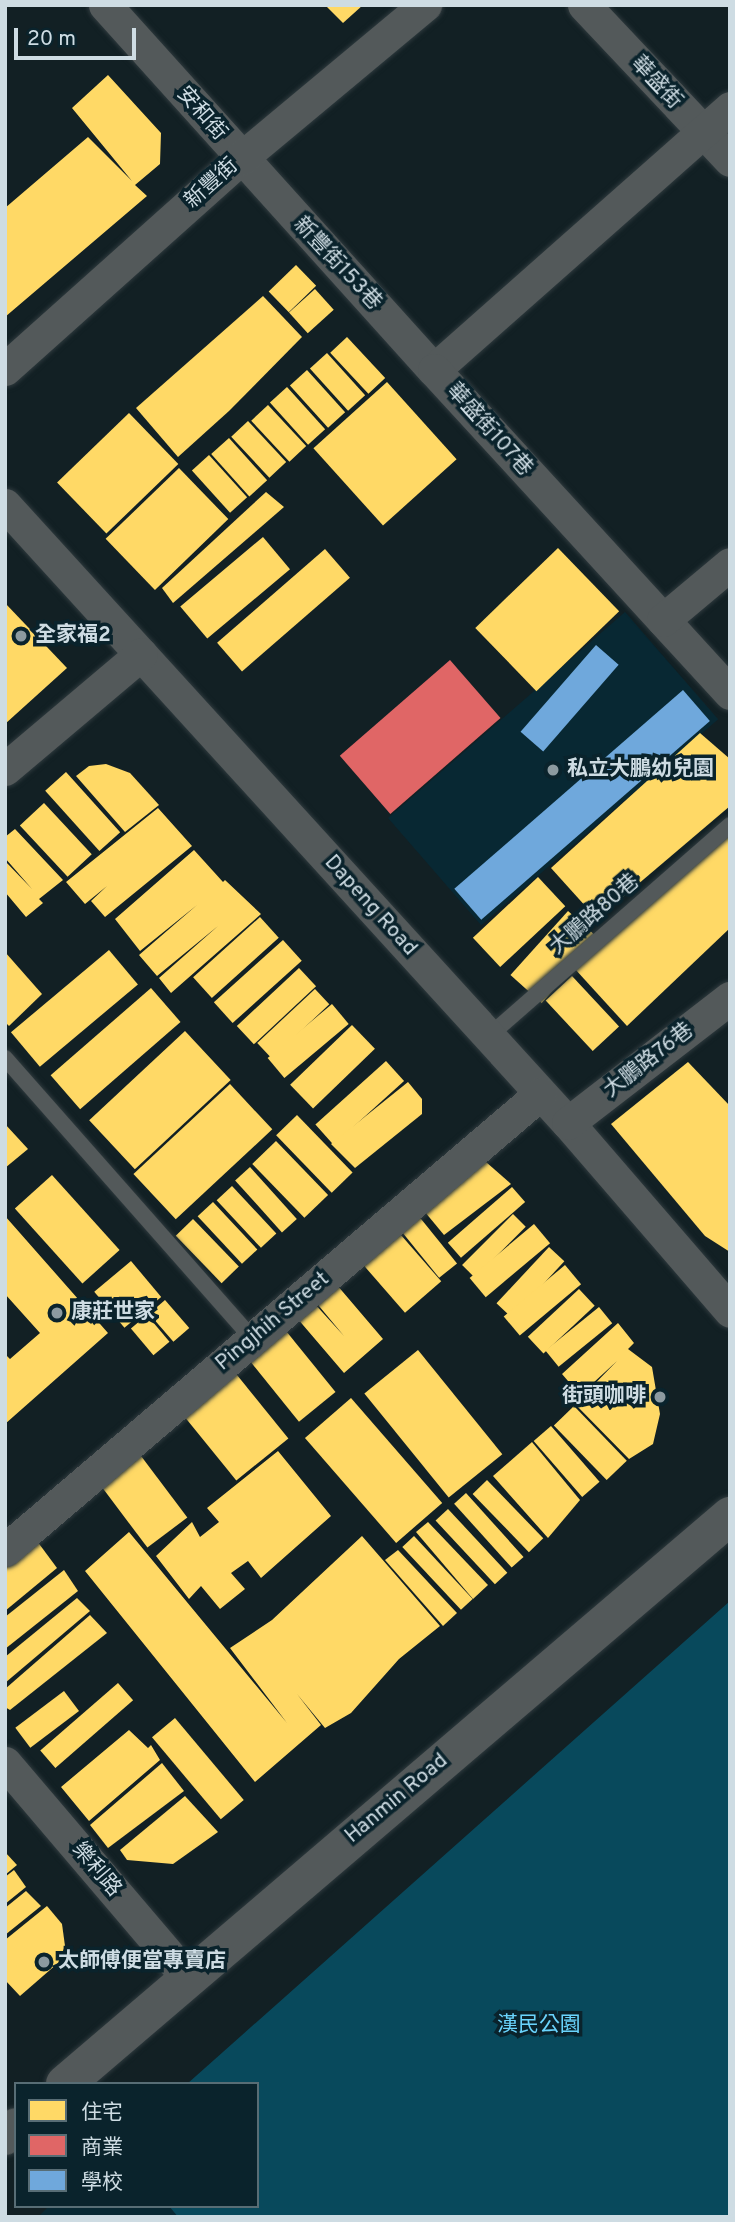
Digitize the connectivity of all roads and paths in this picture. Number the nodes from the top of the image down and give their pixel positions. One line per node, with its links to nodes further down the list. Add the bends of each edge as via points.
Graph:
1 (105, 5): 6 (street, 安和街)
2 (425, 5): 6 (street, 新豐街)
3 (584, 5): 5 (street, 華盛街)
4 (730, 108): 5 (street, 華盛街107巷)
5 (703, 132): 7 (street, 華盛街); 9 (street, 華盛街107巷)
6 (240, 159): 8 (street, 新豐街); 9 (street, 新豐街153巷)
7 (730, 160)
8 (5, 369)
9 (434, 370): 12 (street, 華盛街107巷)
10 (5, 505): 13 (street, Dapeng Road)
11 (730, 564): 12 (street)
12 (663, 620): 14 (street, 華盛街107巷)
13 (141, 654): 15 (street); 18 (street, Dapeng Road)
14 (730, 693)
15 (5, 769)
16 (730, 825): 18 (lane, 大鵬路80巷)
17 (730, 998): 21 (street, 大鵬路76巷)
18 (489, 1036): 20 (street, Dapeng Road)
19 (5, 1058): 23 (lane)
20 (540, 1094): 21 (street, Dapeng Road); 23 (street, Pingjhih Street)
21 (568, 1124): 22 (street, Dapeng Road)
22 (730, 1311)
23 (253, 1339): 25 (street, Pingjhih Street)
24 (730, 1516): 27 (street, Hanmin Road)
25 (5, 1550)
26 (5, 1763): 27 (street, 樂利路)
27 (188, 1978): 28 (street, Hanmin Road)
28 (67, 2082)

